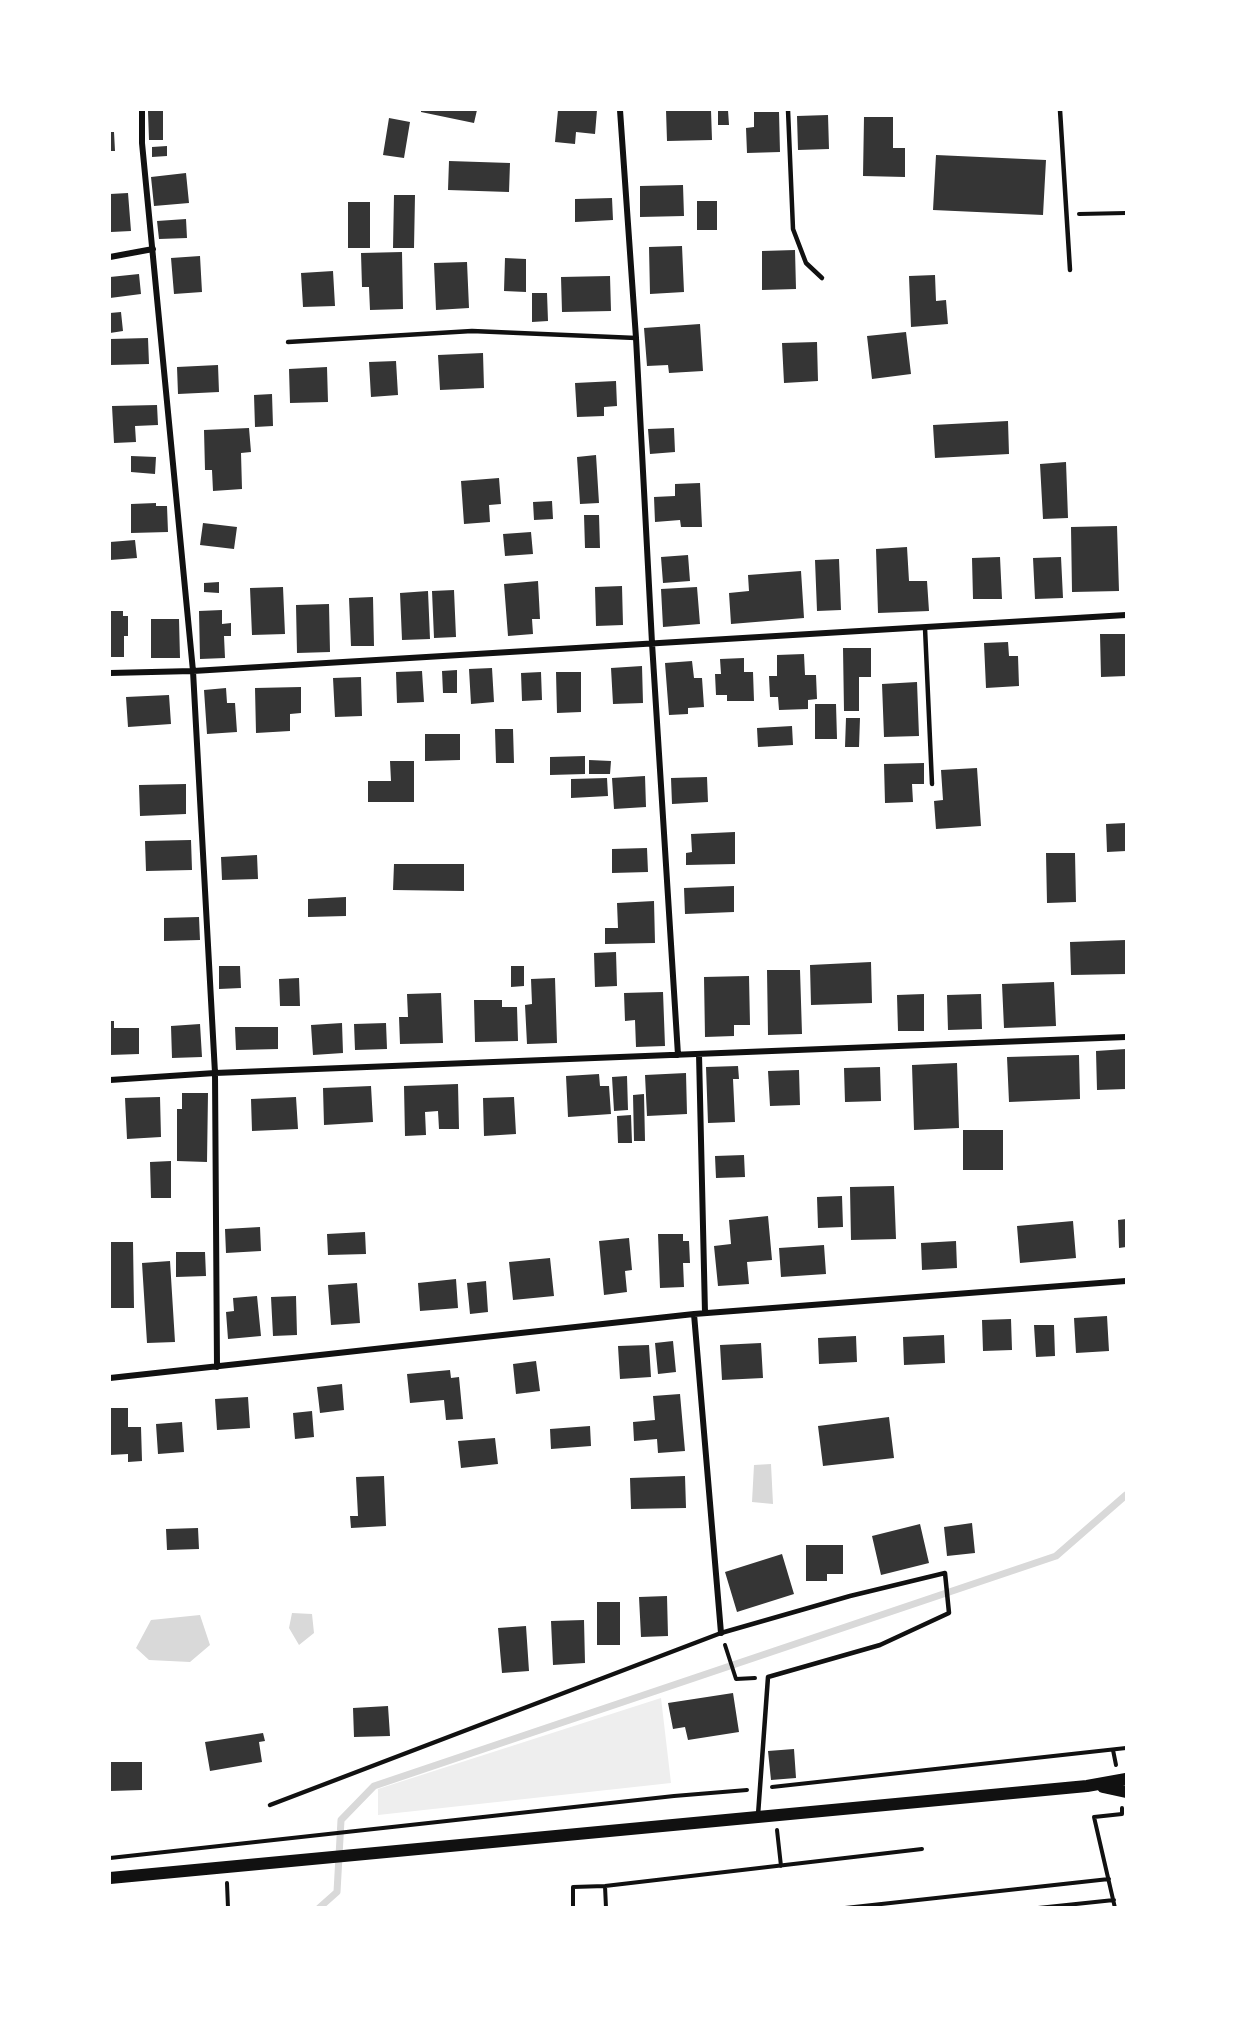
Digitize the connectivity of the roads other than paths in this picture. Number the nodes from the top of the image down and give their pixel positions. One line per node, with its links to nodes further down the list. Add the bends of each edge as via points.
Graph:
1 (142, 110): 5 (street)
2 (620, 110): 9 (street)
3 (788, 110): 8 (lane, via 792,229 806,263)
4 (1060, 110): 7 (lane)
5 (153, 249): 6 (street); 14 (street)
6 (110, 257)
7 (1070, 270)
8 (822, 278)
9 (636, 338): 10 (lane, via 472,331); 13 (street)
10 (288, 342)
11 (1126, 615): 12 (street)
12 (925, 628): 13 (street); 16 (lane)
13 (652, 643): 14 (street); 18 (street)
14 (193, 670): 15 (street); 20 (street)
15 (110, 673)
16 (932, 784)
17 (1126, 1037): 19 (street)
18 (678, 1054): 19 (street); 20 (street)
19 (699, 1054): 23 (street)
20 (215, 1073): 21 (street); 25 (street)
21 (110, 1080)
22 (1126, 1281): 23 (street)
23 (705, 1313): 24 (street)
24 (694, 1314): 25 (street); 27 (street)
25 (217, 1367): 26 (street)
26 (110, 1378)
27 (721, 1633): 31 (lane); 32 (lane, via 945,1573 949,1613 880,1645 768,1677)
28 (1126, 1779): 29 (main road)
29 (1087, 1786): 30 (main road); 32 (main road)
30 (1126, 1792)
31 (270, 1805)
32 (758, 1818): 33 (main road)
33 (110, 1878)

